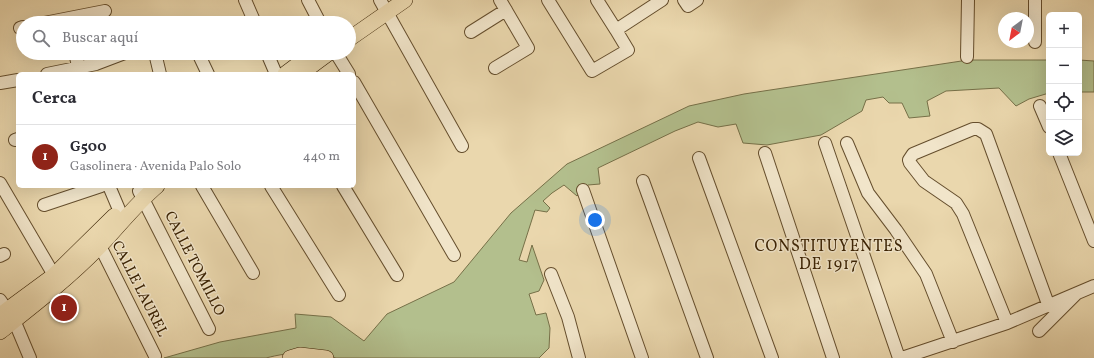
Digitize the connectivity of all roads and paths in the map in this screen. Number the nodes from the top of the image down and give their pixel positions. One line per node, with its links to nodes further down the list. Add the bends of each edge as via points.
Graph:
1 (245, 0): 15 (street)
2 (308, 0): 16 (street)
3 (405, 0): 11 (main road)
4 (548, 0): 18 (street, via 592,71 628,50)
5 (597, 0): 18 (street)
6 (662, 0): 18 (street)
7 (684, 0): 8 (street, via 688,6)
8 (697, 0)
9 (968, 0): 22 (street)
10 (1035, 0): 21 (street)
11 (385, 4): 17 (main road); 19 (main road); 47 (street)
12 (503, 5): 20 (street); 31 (street, via 528,48)
13 (105, 11): 14 (street)
14 (86, 16)
15 (252, 16)
16 (316, 16)
17 (356, 23)
18 (616, 30)
19 (356, 32)
20 (471, 32)
21 (1035, 42)
22 (967, 57)
23 (77, 60): 32 (street)
24 (107, 60): 32 (street)
25 (157, 60): 34 (street)
26 (201, 60): 35 (street)
27 (271, 60): 36 (street)
28 (304, 60): 37 (main road)
29 (320, 60): 38 (main road)
30 (340, 60): 39 (street)
31 (495, 68)
32 (79, 71): 33 (street)
33 (68, 72)
34 (160, 72)
35 (207, 72)
36 (275, 72)
37 (288, 72)
38 (304, 72)
39 (348, 72)
40 (16, 80): 41 (street)
41 (0, 83)
42 (356, 85): 65 (street)
43 (1040, 106): 44 (street)
44 (1046, 120)
45 (825, 143): 88 (street)
46 (847, 143): 78 (street, via 868,193 926,274)
47 (462, 146)
48 (765, 153): 87 (street)
49 (1060, 156): 63 (street)
50 (699, 158): 86 (street)
51 (643, 181): 85 (street)
52 (0, 183): 69 (street)
53 (95, 188): 61 (street)
54 (111, 188): 62 (street)
55 (152, 188): 60 (main road)
56 (203, 188): 66 (street)
57 (272, 188): 72 (street)
58 (344, 188): 68 (street)
59 (583, 190): 84 (street)
60 (142, 192): 62 (main road); 76 (street, CALLE TOMILLO)
61 (44, 204)
62 (121, 215): 64 (main road)
63 (1094, 241)
64 (96, 242): 69 (main road); 79 (street, CALLE LAUREL)
65 (454, 255)
66 (253, 273)
67 (551, 274): 83 (street, via 568,317)
68 (397, 275)
69 (56, 280): 74 (main road)
70 (1094, 286): 71 (street)
71 (1078, 292): 73 (street); 77 (street)
72 (339, 295)
73 (1048, 304): 75 (street); 75 (street, via 986,134 973,129 913,154 910,163 924,181 956,203 963,214)
74 (4, 318): 80 (street, via 20,336)
75 (1007, 323): 78 (street)
76 (209, 329)
77 (1039, 331)
78 (953, 342): 89 (street)
79 (155, 356)
80 (30, 358)
81 (290, 358): 82 (main road, via 300,355)
82 (326, 358)
83 (579, 358)
84 (642, 358)
85 (707, 358)
86 (772, 358)
87 (833, 358)
88 (899, 358)
89 (902, 358)

